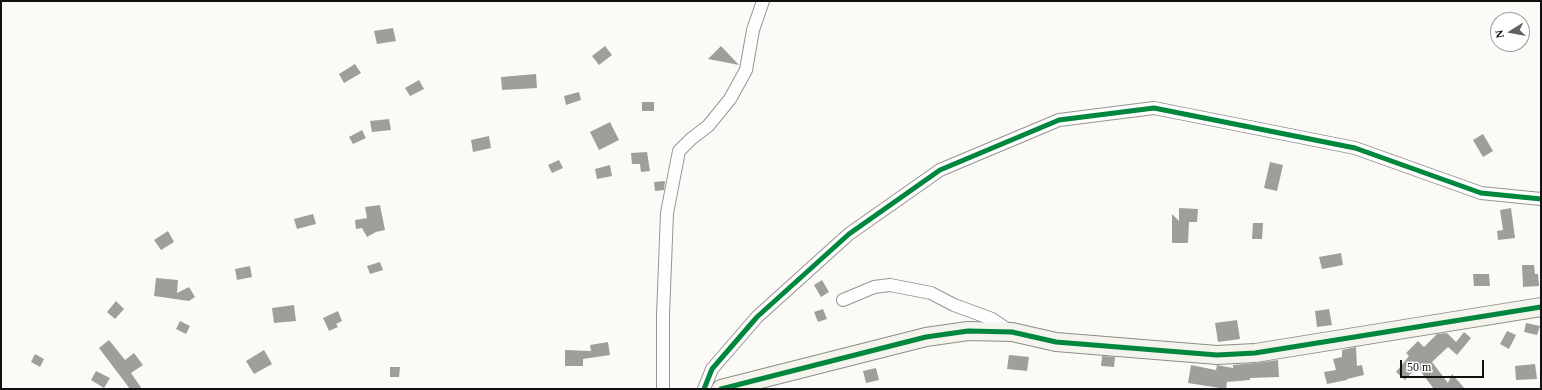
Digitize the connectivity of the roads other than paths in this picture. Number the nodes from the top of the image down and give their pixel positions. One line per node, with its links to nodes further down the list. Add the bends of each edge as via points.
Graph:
1 (763, 1): 6 (street, via 753,30 746,70 730,99 708,126 690,139 680,151 667,213)
2 (1541, 199): 7 (street, via 1481,193 1355,148 1154,108 1059,120 940,170 849,234 757,317 712,369)
3 (843, 300): 5 (street, via 874,287 890,285 931,293 954,305 992,319)
4 (1541, 306): 5 (street, via 1255,353 1217,355 1056,342)
5 (1012, 332): 8 (street, via 968,331 926,336)
6 (663, 389)
7 (704, 389)
8 (721, 389)

